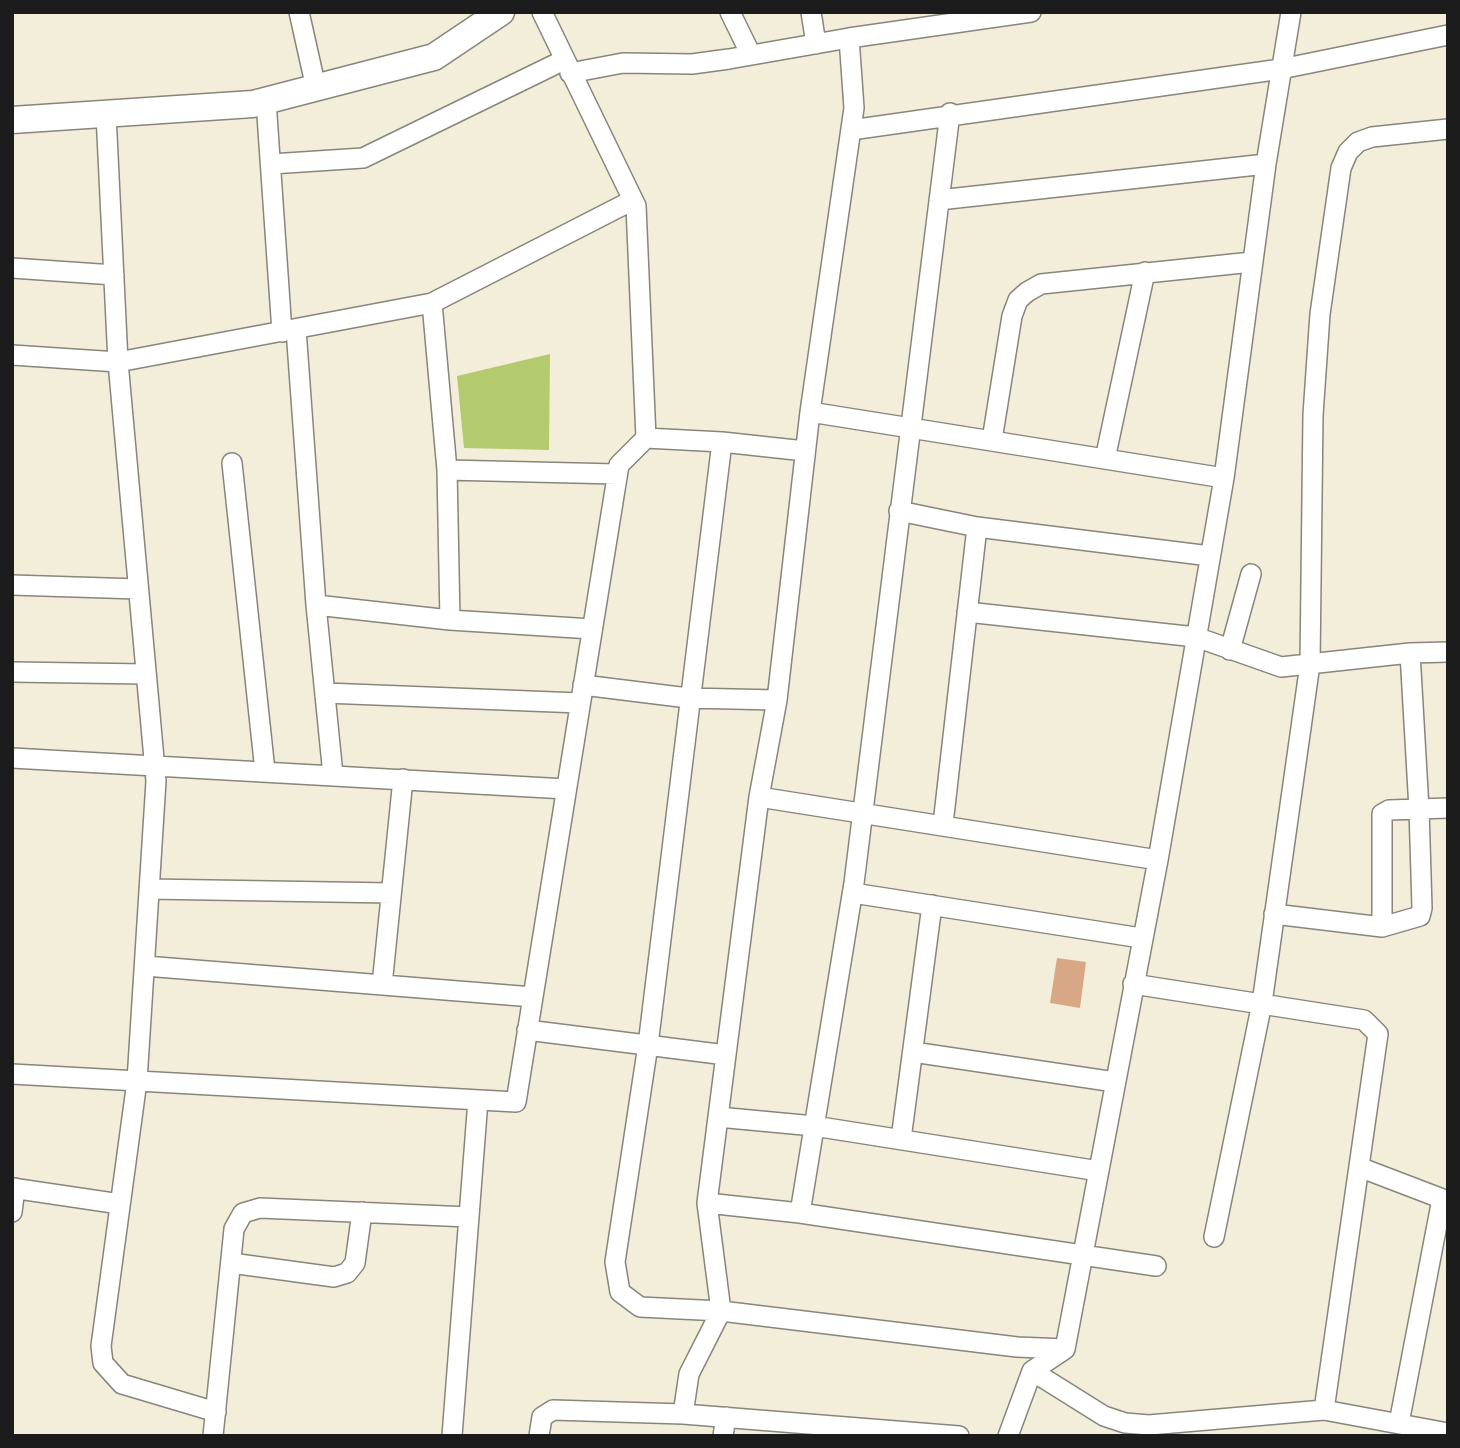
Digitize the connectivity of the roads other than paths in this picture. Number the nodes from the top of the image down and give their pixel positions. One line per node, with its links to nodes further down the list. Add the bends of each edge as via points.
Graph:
1 (299, 12): 15 (street)
2 (500, 12): 15 (main road, via 434,57)
3 (542, 12): 13 (street)
4 (730, 12): 12 (street)
5 (811, 12): 11 (street)
6 (1031, 12): 8 (street)
7 (1291, 12): 14 (street)
8 (1004, 14): 10 (street)
9 (1448, 35): 14 (street)
10 (849, 38): 11 (street); 21 (street, via 855,108)
11 (816, 44): 12 (street)
12 (751, 55): 13 (street, via 692,64)
13 (567, 66): 22 (street, via 363,158); 24 (street)
14 (1281, 69): 17 (street); 23 (street)
15 (316, 88): 16 (main road)
16 (267, 101): 18 (main road); 22 (street)
17 (950, 113): 21 (street); 25 (street)
18 (107, 114): 19 (main road); 29 (street)
19 (12, 120)
20 (1448, 129): 59 (street, via 1372,136 1348,152 1341,168 1320,314 1313,415)
21 (851, 130): 34 (street)
22 (271, 164): 31 (street)
23 (1266, 164): 25 (street); 26 (street)
24 (633, 200): 30 (street); 36 (street)
25 (939, 200): 35 (street)
26 (1252, 262): 28 (street); 44 (street)
27 (12, 268): 29 (street)
28 (1145, 272): 37 (street, via 1041,284 1018,300); 40 (street)
29 (114, 275): 33 (street)
30 (432, 303): 31 (street); 42 (street)
31 (289, 330): 33 (street); 51 (street)
32 (12, 355): 33 (street)
33 (118, 362): 50 (street)
34 (810, 412): 35 (street); 39 (street)
35 (910, 426): 37 (street); 45 (street)
36 (646, 438): 38 (street); 43 (street, via 619,465)
37 (992, 440): 40 (street)
38 (722, 442): 39 (street); 64 (street)
39 (805, 451): 65 (street)
40 (1105, 459): 44 (street)
41 (232, 463): 68 (street)
42 (447, 470): 43 (street); 53 (street)
43 (617, 474): 54 (street)
44 (1224, 478): 47 (street)
45 (899, 511): 46 (street); 75 (street)
46 (977, 527): 47 (street); 52 (street)
47 (1210, 556): 55 (street)
48 (1251, 574): 56 (street)
49 (12, 585): 50 (street)
50 (138, 589): 61 (street)
51 (316, 605): 53 (street); 62 (street)
52 (967, 612): 55 (street); 76 (street)
53 (450, 620): 54 (street)
54 (592, 629): 63 (street)
55 (1196, 637): 56 (street); 77 (street)
56 (1230, 650): 59 (street, via 1281,667)
57 (1448, 652): 58 (street)
58 (1409, 653): 59 (street); 74 (street)
59 (1310, 664): 82 (street)
60 (12, 672): 61 (street)
61 (146, 674): 67 (street)
62 (325, 693): 63 (street); 69 (street)
63 (582, 694): 64 (street); 71 (street)
64 (688, 698): 65 (street); 91 (street)
65 (777, 700): 72 (street)
66 (12, 758): 67 (street)
67 (155, 764): 68 (street); 78 (street)
68 (264, 771): 69 (street)
69 (333, 775): 70 (street)
70 (402, 779): 71 (street); 79 (street)
71 (566, 789): 88 (street)
72 (760, 797): 75 (street); 93 (street)
73 (1448, 808): 74 (street)
74 (1419, 809): 83 (street, via 1422,908 1416,919); 83 (street, via 1382,814)
75 (863, 812): 76 (street); 80 (street)
76 (943, 824): 77 (street)
77 (1158, 860): 84 (street)
78 (149, 889): 79 (street); 85 (street)
79 (391, 893): 87 (street)
80 (853, 893): 81 (street); 99 (street)
81 (932, 905): 84 (street); 92 (street)
82 (1274, 914): 83 (street); 89 (street)
83 (1382, 927)
84 (1141, 938): 86 (street)
85 (145, 965): 87 (street); 95 (street)
86 (1133, 984): 89 (street); 96 (street)
87 (382, 985): 88 (street)
88 (533, 997): 90 (street)
89 (1262, 1003): 101 (street, via 1364,1020 1378,1034); 111 (street)
90 (527, 1030): 91 (street); 97 (street, via 516,1102)
91 (648, 1045): 93 (street); 115 (street, via 614,1262 616,1283 620,1292 640,1307)
92 (913, 1052): 96 (street); 100 (street)
93 (726, 1055): 98 (street)
94 (12, 1074): 95 (street)
95 (137, 1081): 97 (street); 106 (street)
96 (1115, 1082): 102 (street)
97 (478, 1100): 110 (street)
98 (718, 1117): 99 (street); 105 (street)
99 (814, 1126): 100 (street); 109 (street)
100 (901, 1139): 102 (street)
101 (1359, 1167): 104 (street); 118 (street)
102 (1099, 1171): 112 (street)
103 (14, 1188): 106 (street); 107 (street)
104 (1445, 1200): 121 (street)
105 (707, 1203): 109 (street); 115 (street)
106 (120, 1204): 119 (street, via 101,1346 103,1363 122,1384)
107 (12, 1212)
108 (362, 1212): 110 (street); 113 (street, via 250,1210 234,1229); 113 (street, via 355,1263 347,1273 334,1277)
109 (800, 1213): 112 (street)
110 (469, 1217): 126 (street)
111 (1214, 1237)
112 (1084, 1254): 114 (street); 116 (street)
113 (231, 1263): 119 (street)
114 (1156, 1266)
115 (721, 1311): 116 (street); 120 (street, via 689,1374)
116 (1065, 1349): 117 (street)
117 (1032, 1371): 118 (street, via 1104,1416 1125,1423 1149,1425); 129 (street)
118 (1324, 1410): 121 (street)
119 (216, 1412): 125 (street)
120 (683, 1414): 122 (street); 127 (street, via 553,1410 542,1417)
121 (1399, 1423): 124 (street)
122 (724, 1426): 123 (street)
123 (877, 1432): 128 (street)
124 (1448, 1433)
125 (213, 1436)
126 (452, 1436)
127 (538, 1436)
128 (959, 1436)
129 (1008, 1436)

